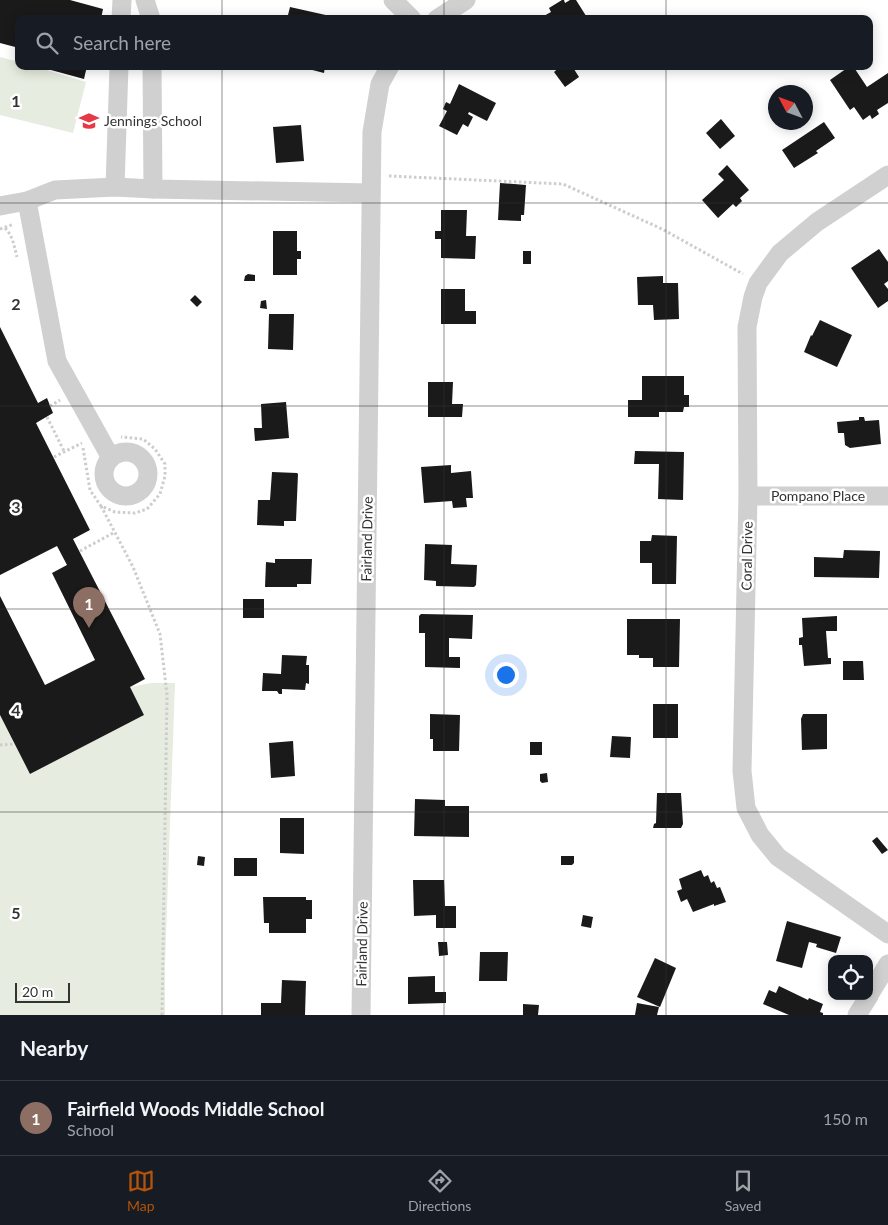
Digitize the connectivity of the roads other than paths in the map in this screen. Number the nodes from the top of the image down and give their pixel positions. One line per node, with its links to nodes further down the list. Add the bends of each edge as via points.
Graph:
1 (122, 0): 5 (street)
2 (146, 0): 6 (street)
3 (392, 0): 7 (street)
4 (466, 0): 8 (street)
5 (121, 15)
6 (150, 15)
7 (408, 15)
8 (442, 15)
9 (119, 70): 13 (street)
10 (152, 70): 14 (street)
11 (388, 70): 15 (street, Fairland Drive, via 380,84 372,132)
12 (888, 175): 19 (street, Coral Drive, via 810,228 780,253 758,283 747,327)
13 (115, 187): 14 (street); 16 (street, via 55,190)
14 (153, 189): 15 (street)
15 (371, 193): 25 (street, Fairland Drive)
16 (27, 201): 17 (street); 18 (street, via 57,361)
17 (0, 206)
18 (111, 458)
19 (748, 496): 20 (street, Pompano Place); 21 (street, Coral Drive, via 742,770 746,808 760,835 778,857)
20 (888, 496)
21 (888, 934)
22 (888, 964): 23 (street)
23 (873, 989)
24 (866, 1000): 26 (street)
25 (361, 1015)
26 (857, 1015)

